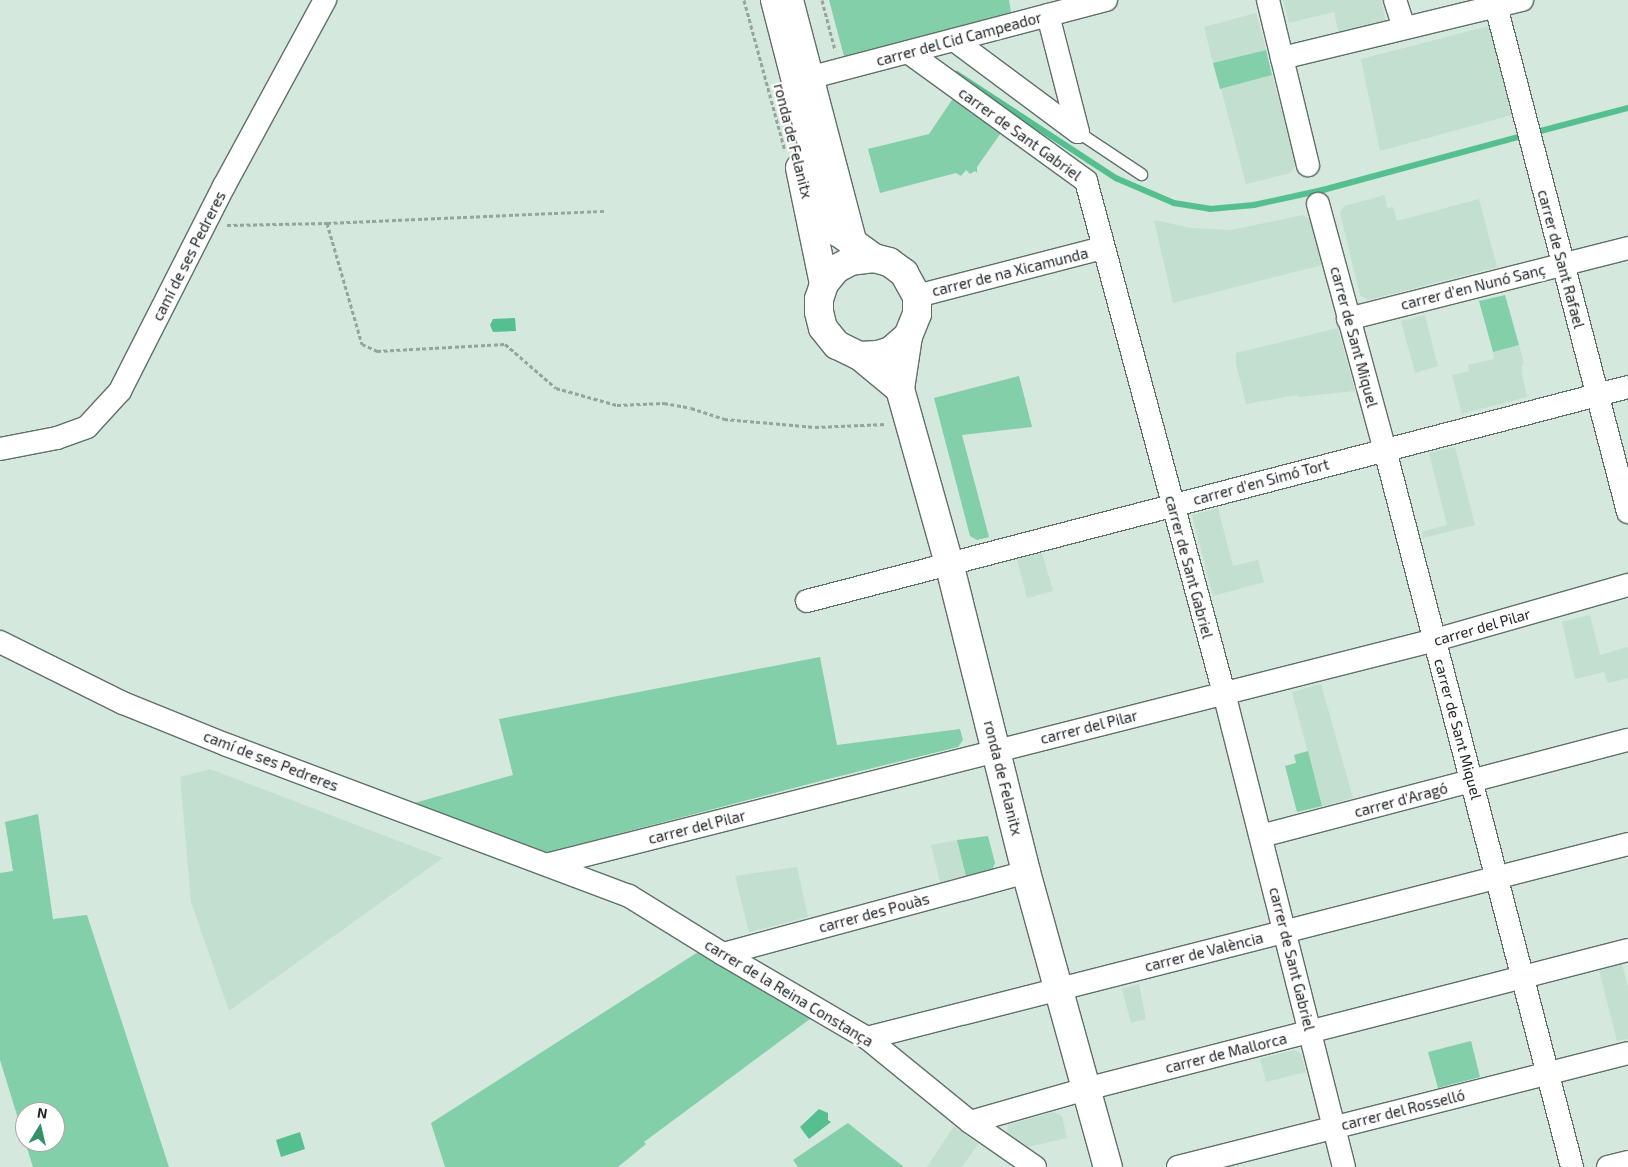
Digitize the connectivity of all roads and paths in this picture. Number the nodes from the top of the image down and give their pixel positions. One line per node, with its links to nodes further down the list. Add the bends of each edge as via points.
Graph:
1 (326, 0): 24 (street, camí de ses Pedreres)
2 (756, 0): 29 (main road, ronda de Felanitx, via 797,155)
3 (775, 0): 27 (main road, ronda de Felanitx, via 829,209 838,232)
4 (792, 0): 17 (street)
5 (822, 0): 16 (path)
6 (1106, 0): 11 (street, carrer del Cid Campeador)
7 (1268, 0): 15 (street)
8 (1395, 0): 12 (street)
9 (1522, 0): 10 (street)
10 (1496, 6): 12 (street); 28 (street, carrer de Sant Rafael)
11 (1048, 15): 13 (street, carrer del Cid Campeador); 18 (street)
12 (1404, 28): 15 (street)
13 (954, 40): 14 (street, carrer del Cid Campeador); 18 (street)
14 (908, 52): 16 (street, carrer del Cid Campeador); 25 (street, carrer de Sant Gabriel, via 1086,181)
15 (1282, 58): 19 (street)
16 (841, 69): 17 (street, carrer del Cid Campeador)
17 (812, 77): 27 (street)
18 (1078, 132): 20 (lane)
19 (1308, 166)
20 (1141, 174)
21 (1318, 204): 31 (street, carrer de Sant Miquel)
22 (605, 211): 23 (path)
23 (328, 222): 24 (path); 37 (path, via 362,344 377,351 505,344 556,388 617,405 664,403 724,419 815,427)
24 (204, 226): 38 (street, camí de ses Pedreres, via 120,391 87,427 57,438)
25 (1103, 248): 30 (street, carrer de na Xicamunda); 40 (street, carrer de Sant Gabriel)
26 (1628, 248): 28 (street, carrer d'en Nunó Sanç)
27 (866, 252): 29 (main road, via 836,269); 30 (main road, via 890,262 904,273)
28 (1562, 265): 31 (street, carrer d'en Nunó Sanç); 36 (street, carrer de Sant Rafael)
29 (824, 284): 33 (main road, via 819,299 824,328 837,345)
30 (916, 296): 32 (main road, via 917,314)
31 (1348, 319): 39 (street, carrer de Sant Miquel)
32 (908, 336): 33 (main road, via 891,351); 35 (main road)
33 (860, 356): 35 (main road)
34 (1628, 387): 36 (street, carrer d'en Simó Tort)
35 (900, 389): 37 (main road, ronda de Felanitx)
36 (1598, 395): 39 (street, carrer d'en Simó Tort); 41 (street, carrer de Sant Rafael)
37 (909, 420): 42 (main road, ronda de Felanitx)
38 (0, 449)
39 (1385, 450): 40 (street, carrer d'en Simó Tort); 45 (street, carrer de Sant Miquel)
40 (1172, 506): 42 (street, carrer d'en Simó Tort); 47 (street, carrer de Sant Gabriel)
41 (1628, 512)
42 (948, 564): 44 (street, carrer d'en Simó Tort); 49 (main road, ronda de Felanitx)
43 (1628, 586): 45 (street, carrer del Pilar)
44 (807, 601)
45 (1435, 640): 47 (street, carrer del Pilar); 50 (street, carrer de Sant Miquel)
46 (0, 642): 53 (street, camí de ses Pedreres, via 123,703)
47 (1224, 692): 49 (street, carrer del Pilar); 51 (street, carrer de Sant Gabriel)
48 (1628, 740): 50 (street, carrer d'Aragó)
49 (997, 751): 53 (street, carrer del Pilar); 54 (main road, ronda de Felanitx)
50 (1471, 782): 51 (street, carrer d'Aragó); 55 (street, carrer de Sant Miquel)
51 (1261, 836): 56 (street, carrer de Sant Gabriel)
52 (1628, 844): 55 (street, carrer de València)
53 (550, 864): 58 (street, carrer de la Reina Constança, via 629,896)
54 (1026, 872): 58 (street, carrer des Pouàs); 60 (main road, ronda de Felanitx)
55 (1496, 878): 56 (street, carrer de València); 59 (street, carrer de Sant Miquel)
56 (1285, 932): 60 (street, carrer de València); 61 (street, carrer de Sant Gabriel)
57 (1628, 950): 59 (street, carrer de Mallorca)
58 (722, 954): 62 (street, carrer de la Reina Constança)
59 (1522, 976): 61 (street, carrer de Mallorca); 64 (street, carrer de Sant Miquel)
60 (1058, 989): 62 (street, carrer de València); 65 (main road, ronda de Felanitx)
61 (1310, 1032): 65 (street, carrer de Mallorca); 67 (street, carrer de Sant Gabriel)
62 (867, 1038): 66 (street, carrer de la Reina Constança)
63 (1628, 1053): 64 (street, carrer del Rosselló)
64 (1548, 1074): 67 (street, carrer del Rosselló); 73 (street, carrer de Sant Miquel)
65 (1086, 1089): 66 (street, carrer de Mallorca); 70 (main road, ronda de Felanitx)
66 (970, 1122): 69 (street, carrer de la Reina Constança)
67 (1334, 1126): 71 (street, carrer del Rosselló); 72 (street, carrer de Sant Gabriel)
68 (1628, 1162): 74 (street)
69 (1035, 1167)
70 (1108, 1167)
71 (1178, 1167)
72 (1344, 1167)
73 (1572, 1167)
74 (1608, 1167)

